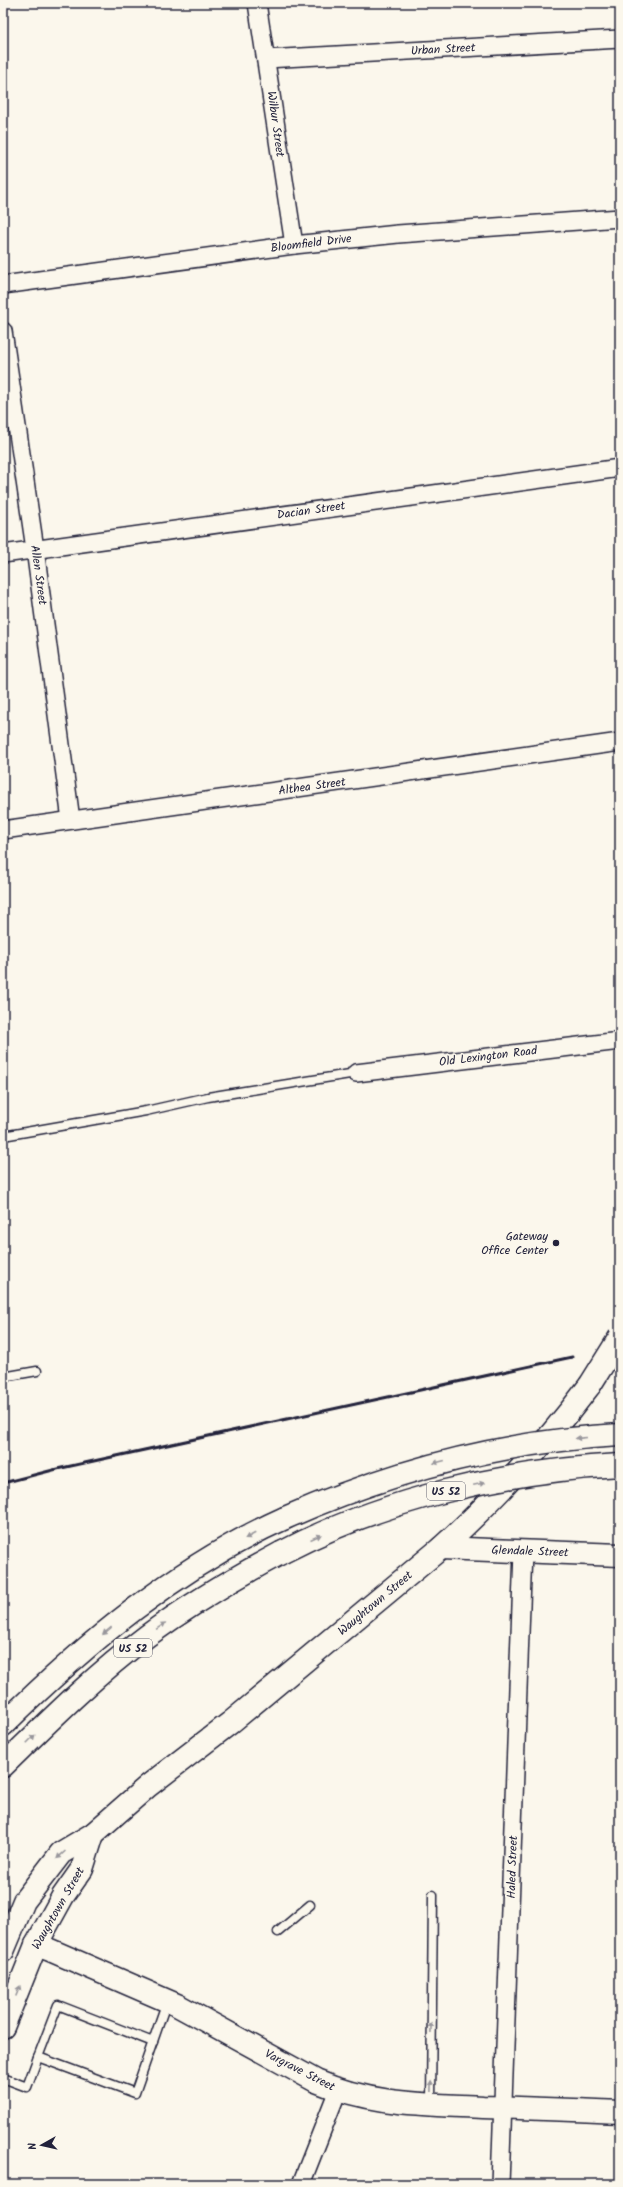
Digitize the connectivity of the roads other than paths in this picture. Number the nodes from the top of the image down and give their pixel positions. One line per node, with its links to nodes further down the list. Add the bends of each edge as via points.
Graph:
1 (257, 3): 3 (street, Wilbur Street)
2 (620, 39): 3 (street, Urban Street)
3 (266, 58): 5 (street, Wilbur Street)
4 (620, 218): 5 (street, Bloomfield Drive, via 398,234)
5 (294, 245): 6 (street, Bloomfield Drive)
6 (3, 285)
7 (3, 331): 9 (street, Allen Street)
8 (620, 468): 9 (street, Dacian Street)
9 (36, 549): 10 (street, Dacian Street); 12 (street, Allen Street)
10 (3, 554)
11 (620, 742): 12 (street, Althea Street)
12 (71, 820): 13 (street, Althea Street)
13 (3, 830)
14 (620, 1041): 15 (street, Old Lexington Road)
15 (356, 1073): 16 (lane, via 208,1097 146,1111)
16 (3, 1136)
17 (620, 1337): 22 (main road, Waughtown Street, bridge, via 590,1385 528,1463 489,1504)
18 (37, 1371): 19 (lane)
19 (3, 1377)
20 (620, 1435): 25 (main road, US 52, one-way to 25, bridge, via 520,1446 437,1463 352,1490 285,1518 203,1562 128,1614 59,1672)
21 (620, 1465): 26 (main road, US 52, one-way to 21, bridge, via 79,1694 146,1637 219,1587 281,1554 363,1517 444,1491 525,1475)
22 (441, 1548): 23 (main road, Glendale Street); 27 (main road, Waughtown Street, via 230,1723 148,1786)
23 (523, 1551): 24 (main road, Glendale Street); 40 (street, Haled Street)
24 (620, 1554)
25 (3, 1725)
26 (3, 1766)
27 (94, 1834): 31 (main road, Waughtown Street, one-way to 31, via 61,1853 42,1876 24,1901); 32 (main road, Waughtown Street, via 82,1869 63,1896)
28 (433, 1895): 39 (lane, one-way to 28)
29 (310, 1905): 30 (lane)
30 (278, 1932)
31 (5, 1942): 32 (main road, Vargrave Street)
32 (36, 1946): 33 (main road, Vargrave Street); 34 (main road, Waughtown Street, one-way to 32)
33 (167, 2001): 35 (lane); 38 (main road, Vargrave Street, via 216,2025 316,2081)
34 (3, 2027)
35 (153, 2042): 36 (lane, via 135,2093); 36 (lane, via 58,2005)
36 (38, 2057): 37 (lane, via 27,2087)
37 (3, 2078)
38 (338, 2090): 39 (main road, Vargrave Street, via 390,2102); 42 (street)
39 (431, 2105): 40 (main road, Vargrave Street)
40 (503, 2107): 41 (main road, Vargrave Street); 43 (street, Haled Street)
41 (620, 2112)
42 (301, 2184)
43 (500, 2184)

